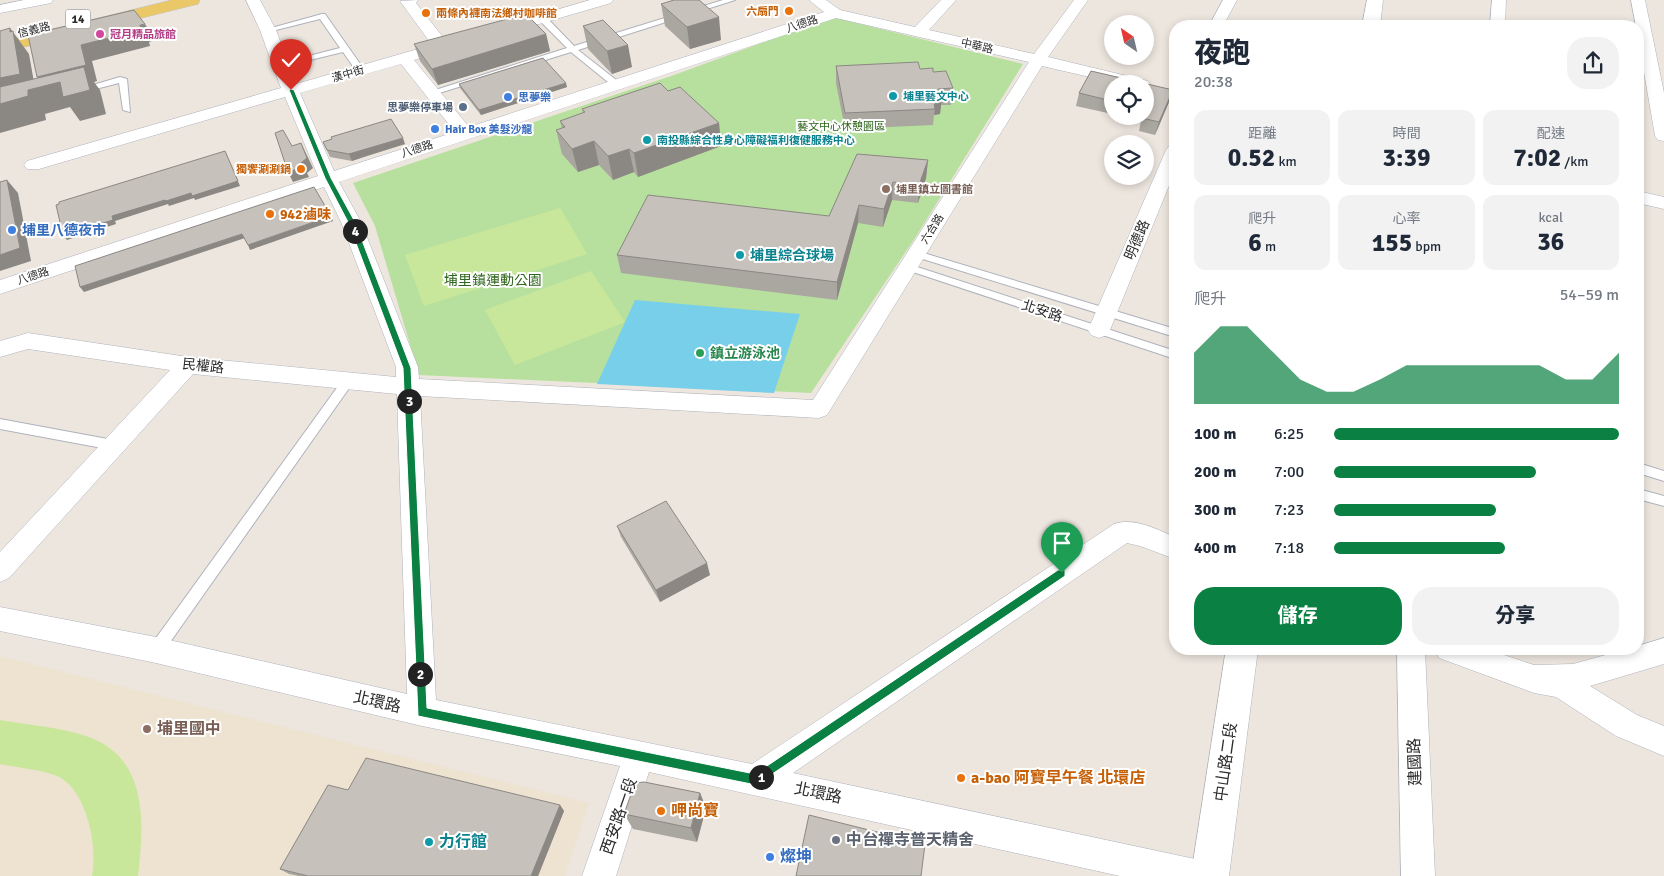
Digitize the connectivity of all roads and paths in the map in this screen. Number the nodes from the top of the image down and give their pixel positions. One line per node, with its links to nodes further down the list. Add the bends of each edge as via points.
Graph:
1 (46, 0): 15 (street)
2 (156, 0): 26 (main road, 信義路 / 14)
3 (192, 0): 29 (main road, 信義路 / 14, via 32,45)
4 (253, 0): 22 (street)
5 (409, 0): 28 (street)
6 (606, 0): 17 (street)
7 (731, 0): 31 (lane)
8 (816, 0): 16 (street, 中華路)
9 (949, 0): 23 (street)
10 (1081, 0): 33 (street, 六合路)
11 (1230, 0): 18 (street)
12 (1375, 0): 19 (street)
13 (1499, 0): 20 (street)
14 (1638, 0): 21 (street)
15 (0, 9)
16 (835, 13): 23 (street, 中華路); 37 (street, 八德路)
17 (543, 19): 25 (street); 31 (lane)
18 (1219, 20)
19 (1372, 20)
20 (1498, 20)
21 (1642, 20)
22 (268, 30): 30 (lane, via 322,16); 34 (street)
23 (919, 32): 33 (street, 中華路)
24 (1644, 32): 40 (street)
25 (488, 34)
26 (0, 39)
27 (460, 42): 28 (street, 漢中街)
28 (442, 47): 32 (street, 漢中街)
29 (0, 48)
30 (344, 49): 34 (lane); 35 (lane)
31 (572, 49): 37 (lane); 42 (lane)
32 (404, 58): 35 (street, 漢中街); 42 (street)
33 (1038, 60): 36 (street, 中華路); 51 (street, 六合路)
34 (280, 66): 39 (street)
35 (360, 70): 39 (street, 漢中街)
36 (1105, 75)
37 (616, 85): 44 (street, 八德路)
38 (1644, 87): 40 (street)
39 (291, 90): 47 (street, 漢中街); 48 (street)
40 (1655, 90): 45 (street)
41 (70, 92): 43 (lane, via 123,79)
42 (433, 92): 44 (street)
43 (127, 110)
44 (466, 134): 48 (street, 八德路)
45 (1664, 136)
46 (1169, 164): 53 (street, 明德路)
47 (33, 165)
48 (328, 178): 52 (street, 八德路); 59 (street, via 352,222 407,368)
49 (1644, 198): 50 (street)
50 (1664, 203)
51 (913, 260): 53 (lane, 北安路); 53 (lane, 北安路); 60 (street, 六合路)
52 (0, 287)
53 (1103, 321): 54 (lane, 北安路); 56 (lane, 北安路)
54 (1169, 332)
55 (0, 348): 57 (street, 民權路, via 28,341)
56 (1169, 352)
57 (188, 365): 58 (street, 民權路); 62 (street)
58 (348, 381): 59 (street, 民權路); 70 (lane)
59 (408, 387): 60 (street, 民權路); 76 (street)
60 (819, 409)
61 (0, 424): 62 (lane)
62 (113, 445): 68 (street)
63 (1644, 470): 64 (lane)
64 (1664, 476)
65 (1644, 496): 66 (lane)
66 (1664, 501)
67 (1169, 546): 79 (street, via 1142,535 1123,532)
68 (0, 570)
69 (0, 620): 70 (street, 北環路)
70 (156, 650): 76 (street, 北環路)
71 (1664, 651): 75 (street, via 1573,678)
72 (1241, 655): 82 (street, 中山路二段)
73 (1411, 655): 83 (street, 建國路)
74 (1466, 655): 75 (street)
75 (1534, 679): 77 (street, via 1562,685 1627,726)
76 (422, 712): 78 (street, 北環路)
77 (1664, 741)
78 (639, 755): 79 (street, 北環路); 80 (street, 西安路一段)
79 (756, 780): 81 (street, 北環路)
80 (598, 876)
81 (1195, 876)
82 (1210, 876)
83 (1418, 876)

